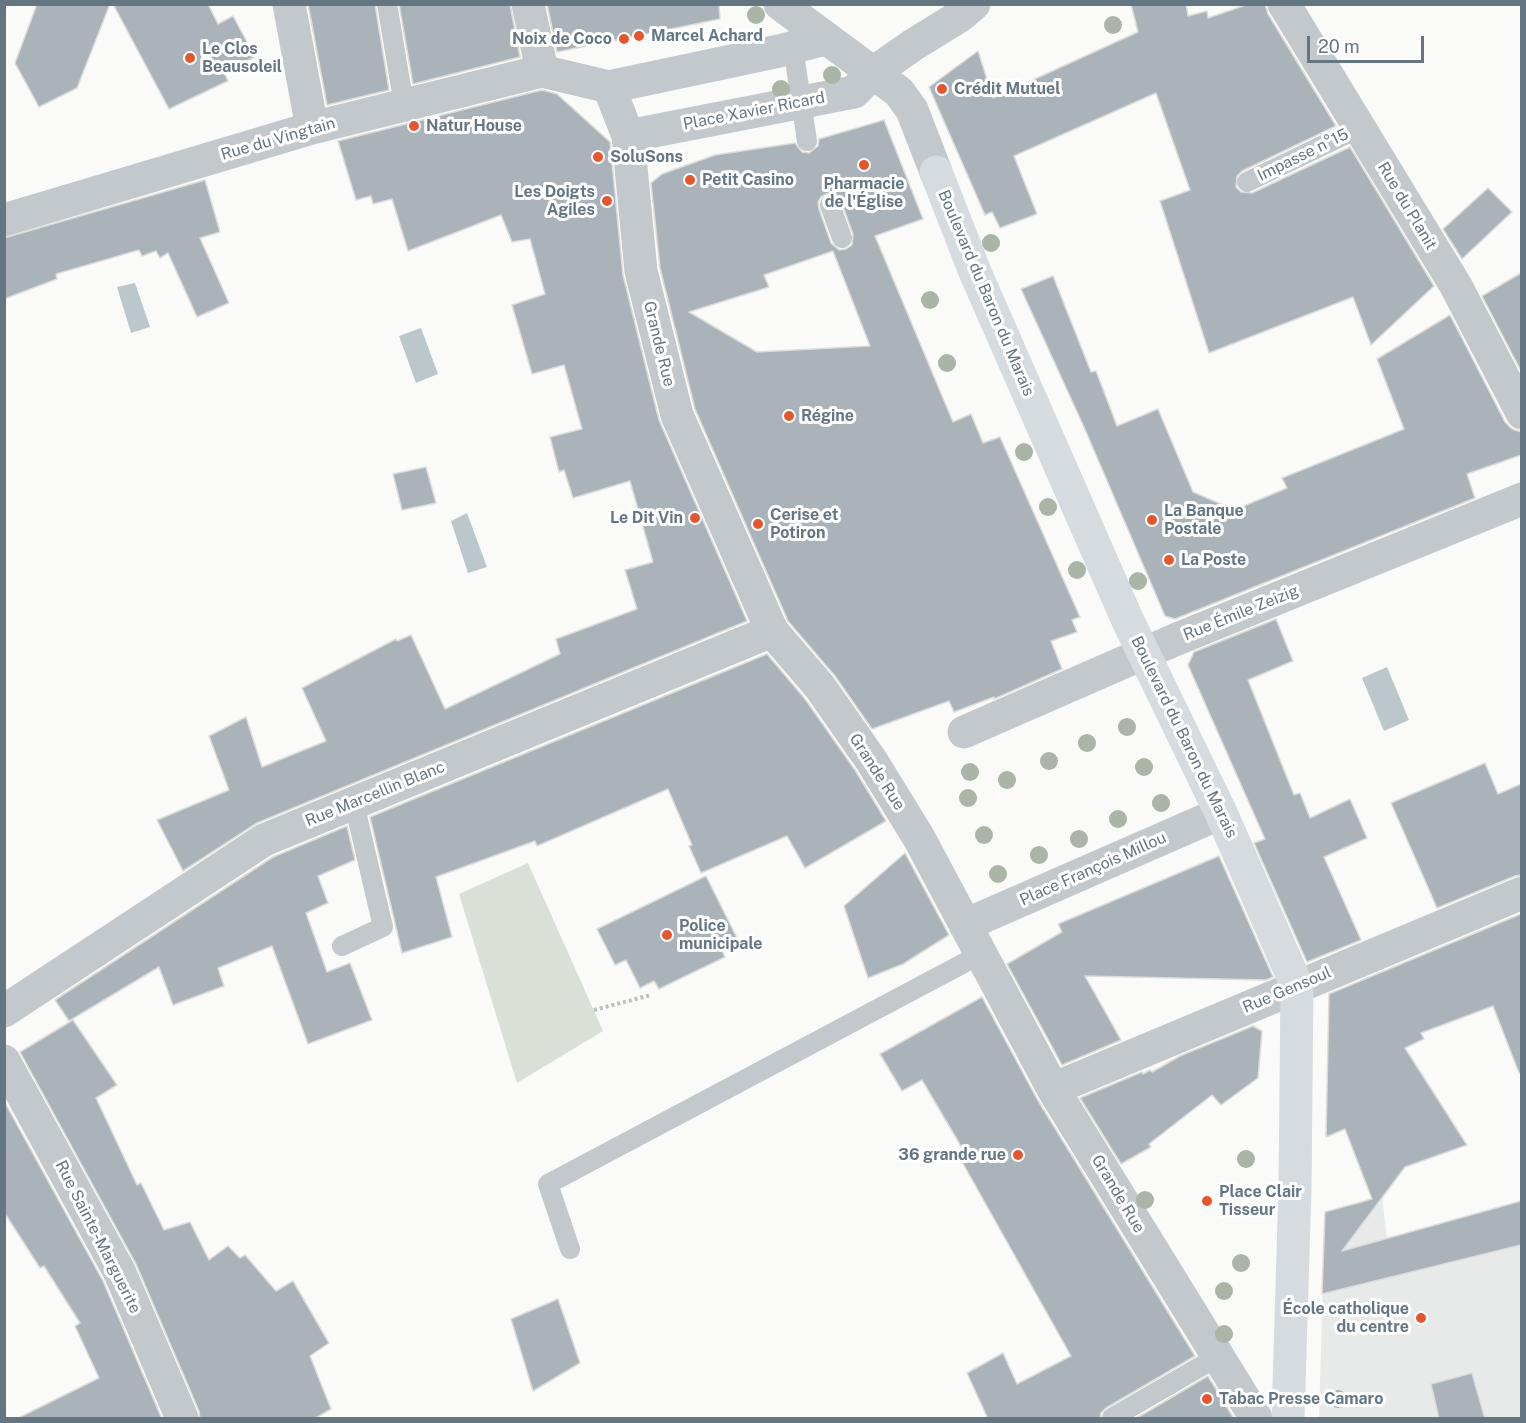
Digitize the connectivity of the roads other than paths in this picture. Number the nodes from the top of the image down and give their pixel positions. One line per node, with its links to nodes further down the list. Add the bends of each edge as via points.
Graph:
1 (289, 4): 15 (street)
2 (387, 4): 13 (lane)
3 (528, 4): 9 (street)
4 (780, 4): 7 (street)
5 (974, 4): 10 (street, Place Xavier Ricard)
6 (1284, 4): 14 (street, Rue du Planit)
7 (825, 39): 8 (street); 10 (street)
8 (793, 47): 11 (street); 12 (lane)
9 (548, 72): 11 (street); 13 (street, Rue du Vingtain)
10 (873, 73): 12 (street, Place Xavier Ricard, via 854,92); 18 (street, Boulevard du Baron du Marais, via 899,92 912,110)
11 (609, 87): 16 (street, Grande Rue)
12 (802, 102): 16 (street, Place Xavier Ricard); 17 (lane)
13 (404, 105): 15 (street, Rue du Vingtain)
14 (1359, 128): 19 (lane, Impasse n°15); 23 (street, Rue du Planit, via 1456,286)
15 (312, 129): 21 (street, Rue du Vingtain)
16 (628, 136): 25 (street, Grande Rue, via 641,271 677,415)
17 (807, 141)
18 (936, 172): 26 (main road, Boulevard du Baron du Marais, via 980,283)
19 (1247, 182)
20 (830, 205): 22 (lane)
21 (4, 220)
22 (842, 238)
23 (1521, 413)
24 (1521, 499): 26 (street, Rue Émile Zeizig)
25 (772, 631): 28 (street, Rue Marcellin Blanc); 31 (street, Grande Rue, via 820,687 871,760 919,838)
26 (1143, 654): 27 (street, Rue Émile Zeizig); 29 (main road, Boulevard du Baron du Marais)
27 (964, 732)
28 (354, 803): 32 (lane, via 383,927); 35 (street, Rue Marcellin Blanc, via 264,840)
29 (1221, 813): 31 (street, Place François Millou); 34 (main road, Boulevard du Baron du Marais)
30 (1521, 893): 34 (street, Rue Gensoul)
31 (965, 925): 33 (street, Grande Rue)
32 (342, 946)
33 (981, 954): 37 (street, Grande Rue); 38 (lane, via 548,1184)
34 (1297, 986): 37 (street, Rue Gensoul); 43 (main road, Boulevard du Baron du Marais)
35 (4, 1011)
36 (4, 1060): 40 (street, Rue Sainte-Marguerite, via 120,1273)
37 (1053, 1089): 39 (street, Grande Rue)
38 (570, 1249)
39 (1217, 1357): 41 (lane); 42 (street, Grande Rue)
40 (182, 1419)
41 (1113, 1419)
42 (1256, 1419)
43 (1288, 1419)

